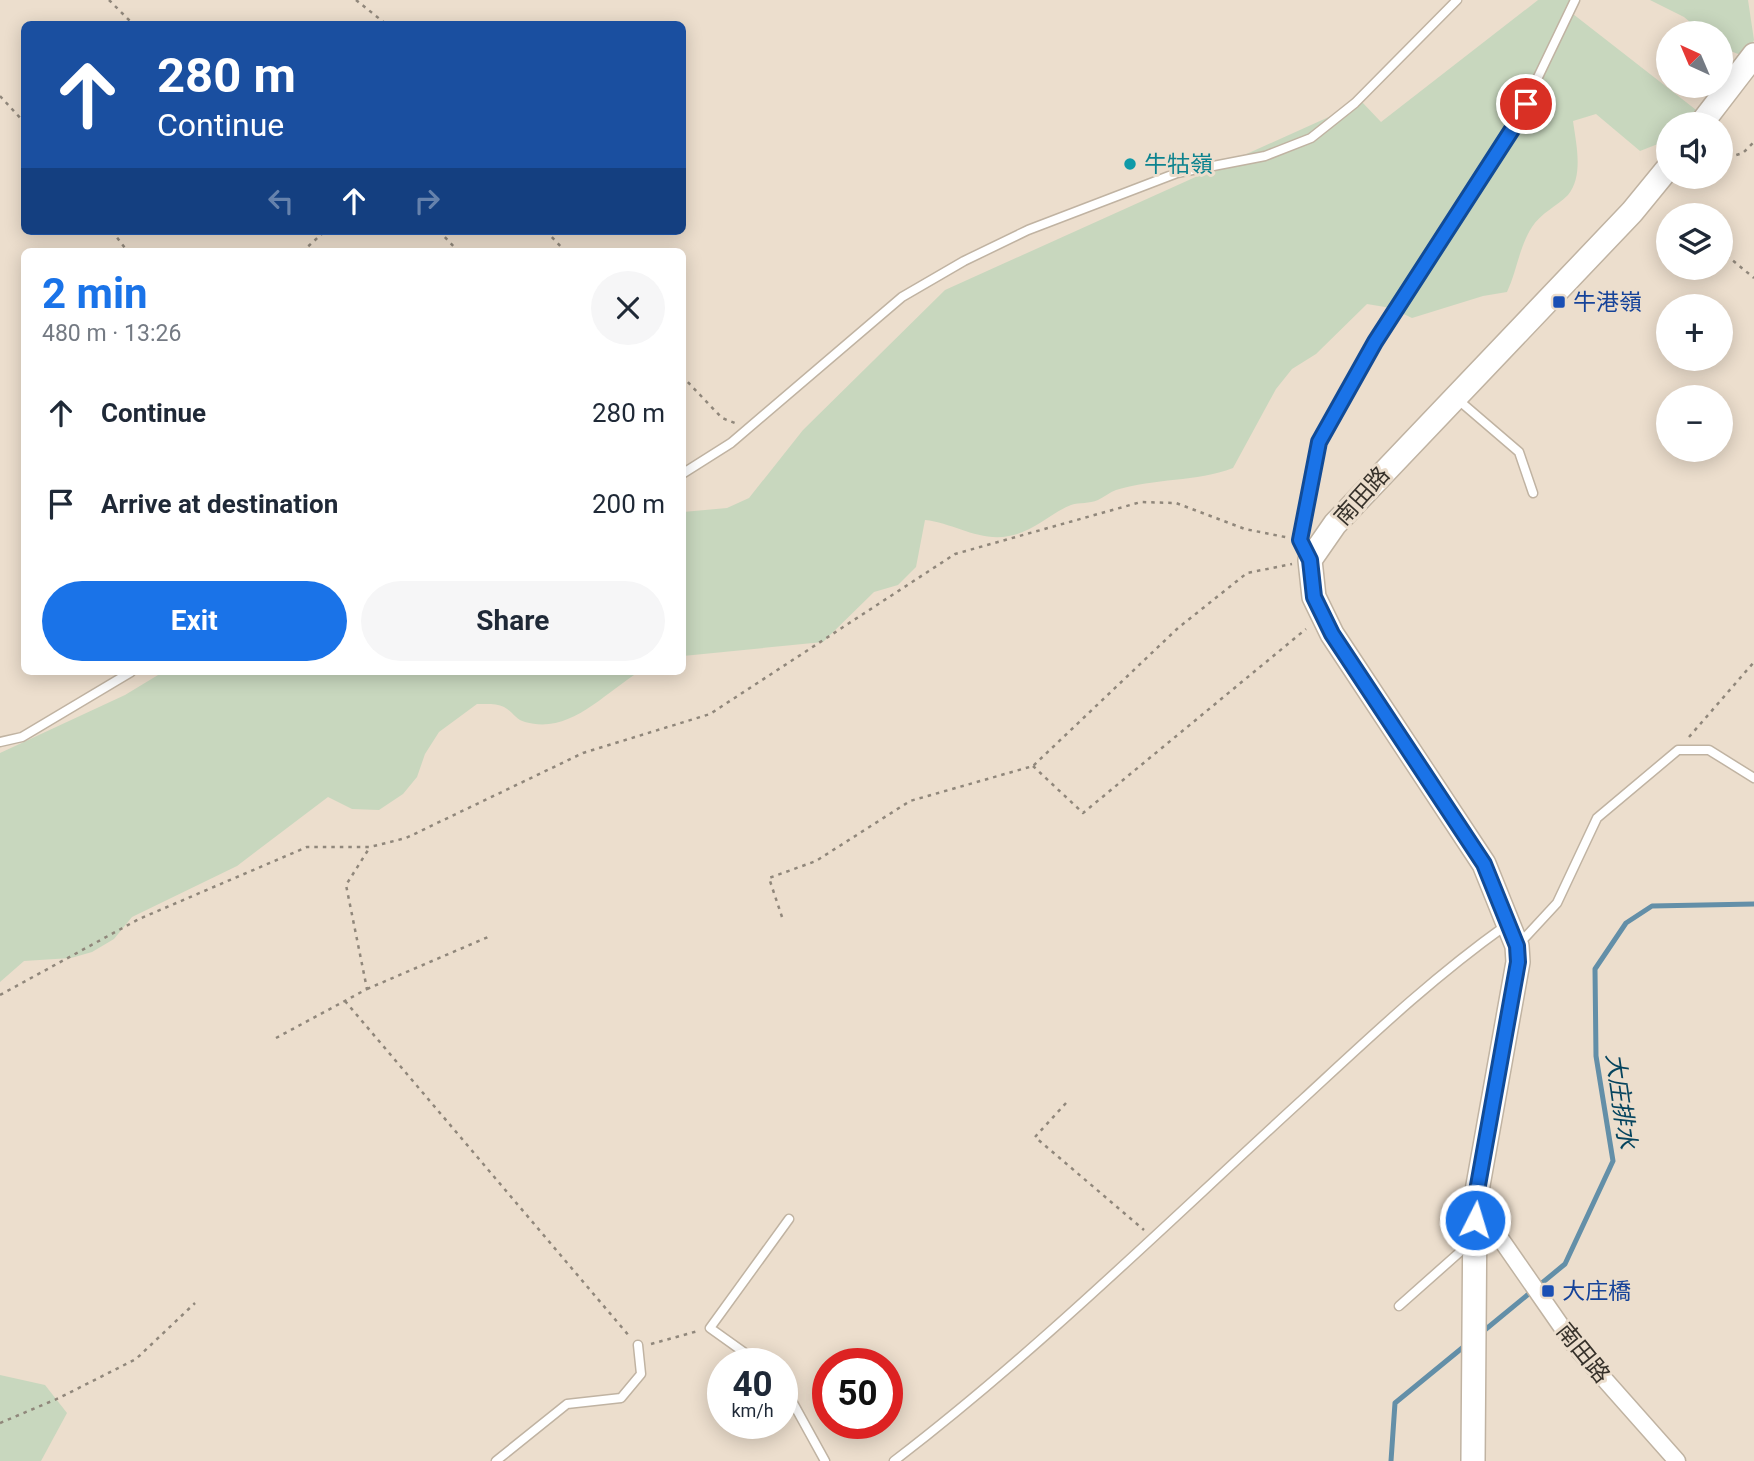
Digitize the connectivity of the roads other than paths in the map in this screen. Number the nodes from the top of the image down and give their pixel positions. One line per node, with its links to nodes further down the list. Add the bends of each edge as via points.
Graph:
1 (1457, 0): 7 (lane, via 1355,103 1311,138 1265,156 1177,173 1028,230 964,261 902,297 748,429)
2 (1575, 0): 9 (lane, via 1515,125 1375,342 1319,442)
3 (1754, 55): 4 (main road)
4 (1711, 112)
5 (1656, 183): 6 (main road, 南田路)
6 (1456, 397): 8 (lane, via 1519,452); 9 (main road, 南田路)
7 (686, 471)
8 (1533, 493)
9 (1305, 550): 13 (main road, via 1314,597 1332,634 1484,864)
10 (126, 675): 11 (lane, via 22,737)
11 (0, 742)
12 (1754, 778): 14 (lane, via 1709,750 1678,750 1597,818 1557,903)
13 (1508, 924): 14 (main road); 24 (lane, via 1445,969 963,1408)
14 (1517, 946): 15 (main road, via 1518,962)
15 (1475, 1202): 17 (main road); 26 (street, 南田路, via 1575,1346)
16 (789, 1220): 20 (lane, via 710,1328)
17 (1475, 1238): 18 (lane); 25 (main road)
18 (1399, 1306)
19 (638, 1345): 22 (lane, via 640,1374 621,1398 567,1404)
20 (738, 1348)
21 (798, 1412): 23 (lane)
22 (496, 1461)
23 (825, 1461)
24 (894, 1461)
25 (1473, 1461)
26 (1676, 1461)

